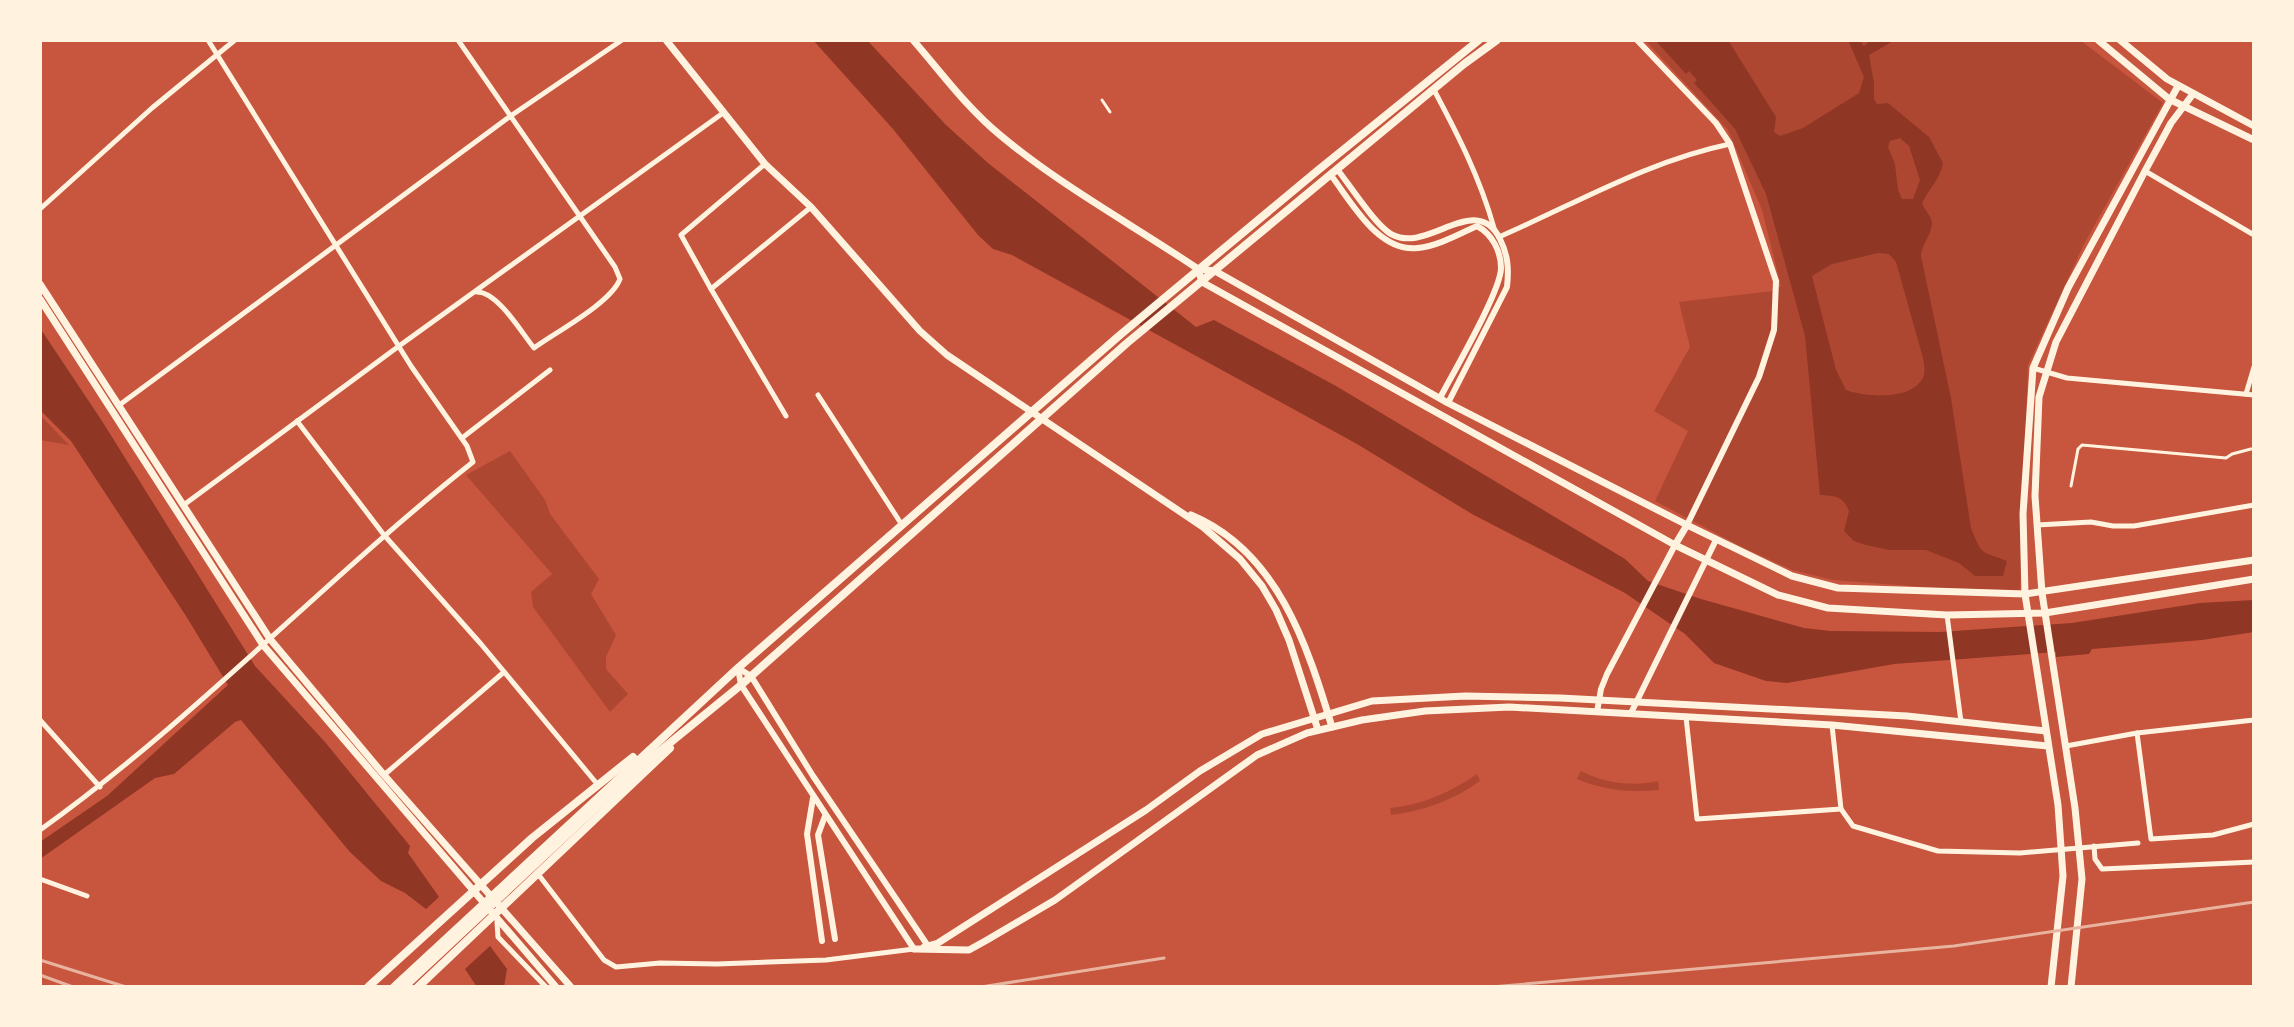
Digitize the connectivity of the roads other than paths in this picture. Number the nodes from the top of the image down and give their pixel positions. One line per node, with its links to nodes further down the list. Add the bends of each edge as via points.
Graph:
1 (208, 40): 13 (street)
2 (235, 40): 13 (street)
3 (458, 40): 22 (street)
4 (622, 40): 22 (street)
5 (666, 40): 21 (main road)
6 (913, 40): 36 (main road, via 997,133)
7 (1479, 40): 36 (main road)
8 (1497, 40): 15 (main road)
9 (1637, 40): 25 (street)
10 (2098, 40): 17 (main road)
11 (2120, 40): 12 (main road)
12 (2130, 43): 14 (main road)
13 (215, 54): 30 (street); 35 (street)
14 (2178, 86): 16 (main road); 17 (main road)
15 (1434, 89): 28 (main road); 32 (street, via 1472,163)
16 (2193, 94): 19 (main road); 23 (main road)
17 (2169, 99): 19 (main road); 45 (main road, via 2068,288)
18 (1102, 100): 20 (lane)
19 (2184, 106): 24 (main road); 27 (main road)
20 (1110, 112)
21 (723, 113): 26 (main road); 31 (street)
22 (512, 115): 31 (street); 35 (street)
23 (2254, 126)
24 (2254, 140)
25 (1730, 144): 34 (street, via 1648,170); 64 (street, via 1776,281 1774,330 1759,377)
26 (765, 164): 29 (main road); 40 (street, via 681,235)
27 (2145, 171): 33 (street); 47 (main road)
28 (1333, 172): 32 (street, via 1393,236 1429,235 1469,220); 37 (main road); 51 (street, via 1389,242 1418,248 1477,226 1496,246 1501,268 1496,289)
29 (811, 207): 40 (street); 54 (main road, via 920,331 947,355)
30 (40, 209)
31 (580, 217): 41 (street); 41 (street, via 620,279 602,300 534,348 495,298)
32 (1494, 228): 34 (street)
33 (2254, 235)
34 (1499, 237): 52 (street, via 1509,268 1507,287)
35 (335, 245): 43 (street); 53 (street)
36 (1197, 270): 37 (main road); 38 (main road); 54 (main road)
37 (1215, 271): 38 (main road); 51 (main road)
38 (1202, 282): 56 (main road); 69 (main road)
39 (40, 284): 53 (main road)
40 (711, 289): 55 (street)
41 (476, 292): 43 (street)
42 (40, 299): 79 (main road)
43 (399, 346): 57 (street); 58 (street)
44 (2254, 367): 48 (street)
45 (2033, 368): 47 (street); 74 (main road, via 2023,514)
46 (550, 370): 58 (street)
47 (2045, 371): 48 (street, via 2067,378); 65 (main road, via 2039,397)
48 (2246, 394): 50 (street)
49 (818, 395): 66 (street)
50 (2254, 395)
51 (1440, 398): 52 (main road)
52 (1448, 403): 64 (main road)
53 (118, 406): 61 (main road)
54 (1035, 412): 56 (main road); 66 (main road)
55 (786, 416)
56 (1043, 418): 63 (main road); 82 (main road)
57 (297, 421): 61 (street); 67 (street)
58 (462, 438): 67 (street, via 473,462)
59 (2251, 449): 60 (lane, via 2218,458 2082,445)
60 (2071, 486)
61 (185, 504): 78 (main road)
62 (2254, 505): 65 (street, via 2134,526)
63 (1177, 509): 88 (main road, via 1234,542 1271,580 1297,626); 90 (main road, via 1240,559 1262,586 1289,640)
64 (1687, 525): 68 (main road); 69 (main road)
65 (2037, 525): 73 (main road)
66 (903, 526): 80 (main road)
67 (384, 535): 78 (street); 81 (street)
68 (1716, 540): 71 (street); 74 (main road, via 1792,576 1838,588)
69 (1675, 545): 71 (main road); 84 (street, via 1607,674)
70 (2254, 560): 73 (main road)
71 (1707, 561): 75 (main road, via 1778,595 1828,608); 85 (street)
72 (2254, 579): 76 (main road)
73 (2042, 593): 74 (main road); 76 (main road)
74 (2025, 594): 77 (main road)
75 (1947, 615): 77 (main road); 94 (street)
76 (2046, 616): 77 (main road); 102 (main road)
77 (2029, 617): 99 (main road)
78 (270, 639): 79 (street); 104 (main road)
79 (261, 647): 106 (street); 130 (main road)
80 (738, 668): 82 (street); 83 (street); 86 (main road)
81 (504, 672): 104 (street); 105 (street)
82 (751, 676): 83 (main road); 123 (street)
83 (741, 685): 95 (main road); 107 (street)
84 (1599, 700): 85 (main road); 87 (street); 88 (main road, via 1412,698)
85 (1636, 702): 89 (street); 94 (main road)
86 (693, 709): 103 (main road); 105 (main road)
87 (1597, 712): 89 (main road); 97 (main road, via 1509,707 1425,711)
88 (1327, 713): 90 (main road); 97 (main road)
89 (1631, 713): 91 (main road)
90 (1315, 717): 98 (main road); 123 (main road, via 1262,734)
91 (1686, 717): 96 (main road); 108 (street, via 1697,819)
92 (40, 720): 106 (street)
93 (2254, 720): 100 (street)
94 (1961, 722): 99 (main road)
95 (694, 723): 103 (main road); 115 (main road)
96 (1832, 725): 101 (main road); 108 (street)
97 (1332, 727): 98 (main road)
98 (1318, 730): 124 (main road, via 1257,755 1067,891 969,950)
99 (2046, 731): 101 (main road)
100 (2137, 733): 102 (street); 110 (street, via 2151,839 2213,835)
101 (2048, 746): 132 (main road, via 2063,876)
102 (2066, 746): 133 (main road, via 2082,879)
103 (632, 770): 126 (main road); 127 (main road)
104 (384, 775): 117 (main road)
105 (598, 785): 117 (main road)
106 (100, 787): 111 (street)
107 (813, 798): 109 (street); 122 (street, via 807,834)
108 (1841, 809): 113 (street, via 1853,826 1938,851 1990,854)
109 (825, 816): 121 (street, via 818,835); 124 (street)
110 (2254, 824)
111 (40, 830)
112 (2138, 843): 113 (street)
113 (2094, 846): 114 (street, via 2102,869)
114 (2254, 862)
115 (538, 874): 119 (main road); 124 (street, via 604,960 616,967 826,960)
116 (40, 879): 118 (street)
117 (481, 885): 119 (main road); 125 (main road)
118 (87, 896)
119 (502, 909): 128 (main road); 131 (main road)
120 (497, 922): 129 (street, via 498,937)
121 (835, 939)
122 (822, 941)
123 (928, 946): 124 (main road)
124 (914, 949)
125 (368, 987)
126 (394, 987)
127 (404, 987)
128 (418, 987)
129 (546, 987)
130 (556, 987)
131 (571, 987)
132 (2051, 987)
133 (2071, 987)

